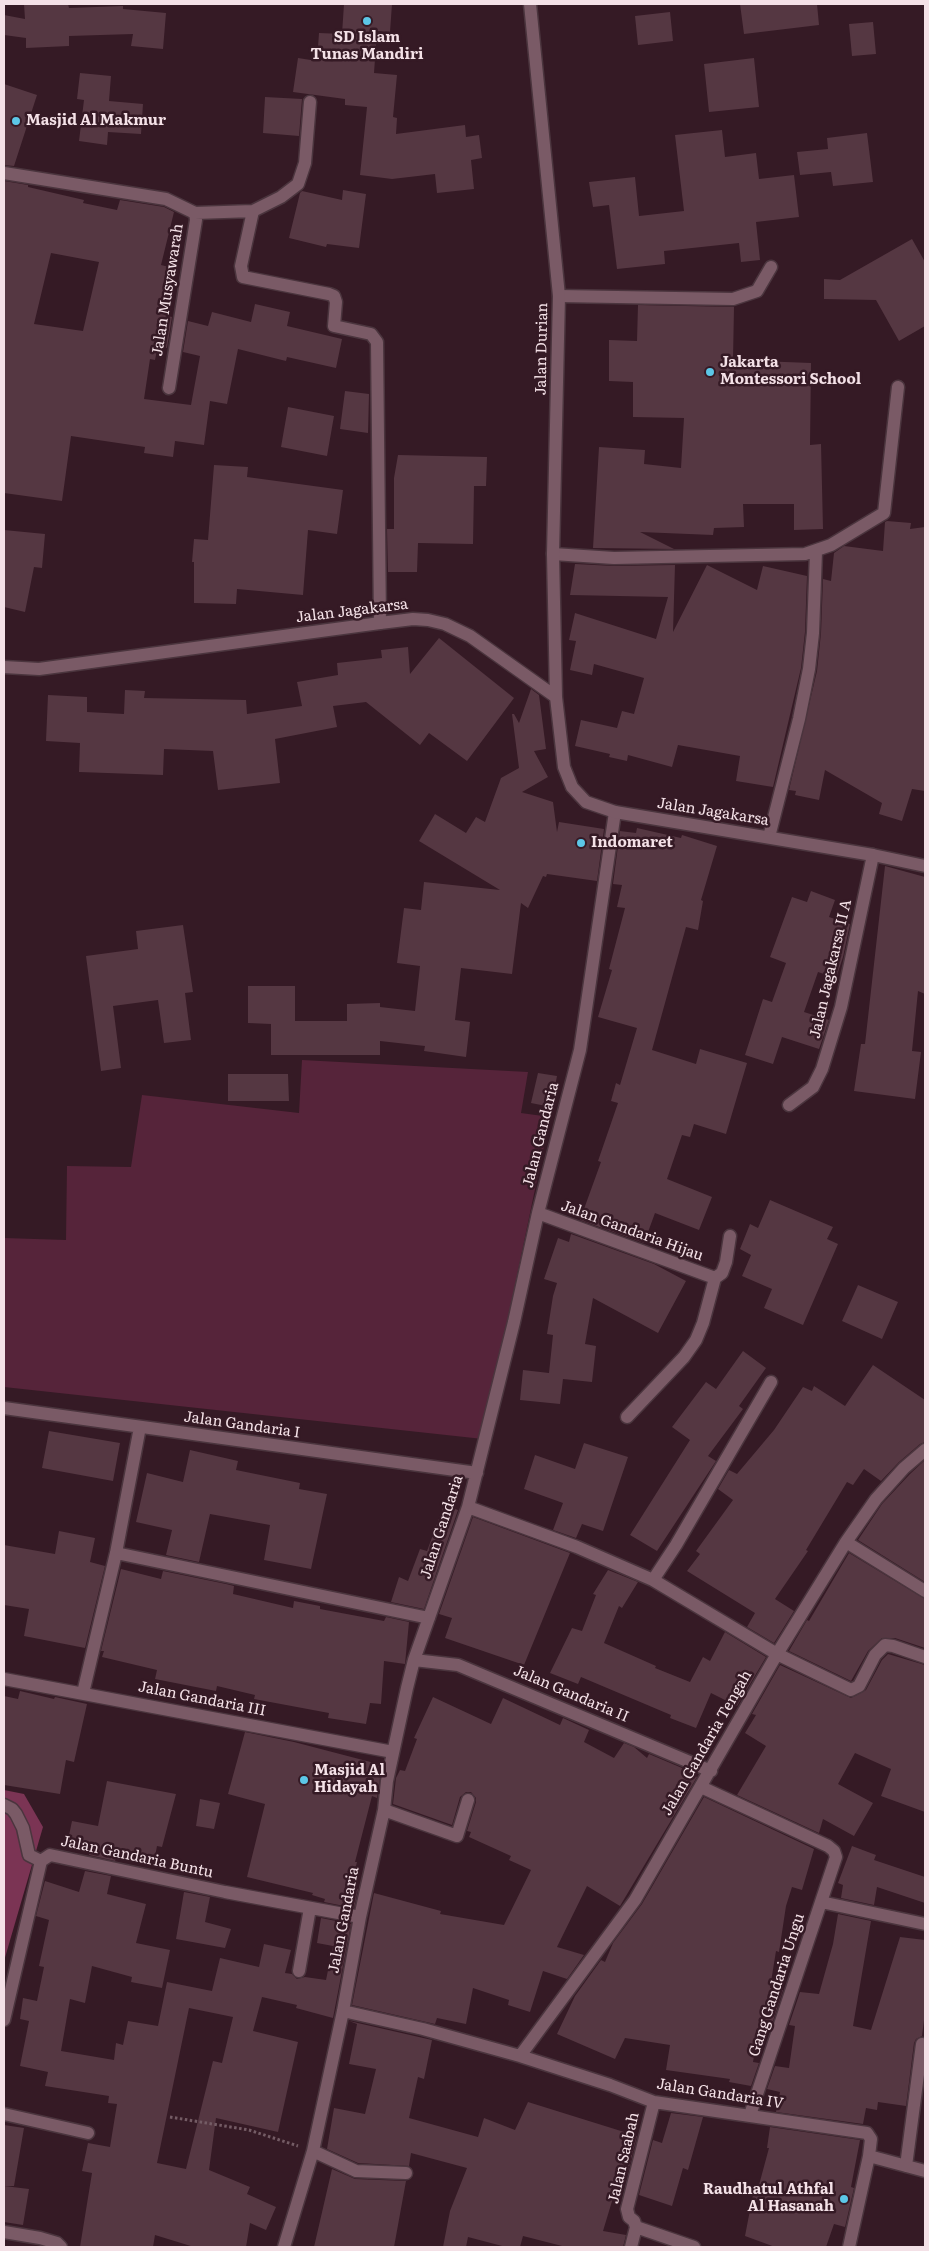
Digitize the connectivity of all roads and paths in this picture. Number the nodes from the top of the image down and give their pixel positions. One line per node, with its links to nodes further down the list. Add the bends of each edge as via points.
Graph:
1 (530, 4): 7 (street, Jalan Durian)
2 (310, 102): 4 (street, via 305,162 298,184 281,197)
3 (4, 172): 5 (street, Jalan Musyawarah, via 166,199)
4 (253, 210): 5 (street); 12 (street, via 241,266 243,277 334,296 334,326 371,334 377,342)
5 (195, 213): 9 (street, Jalan Musyawarah)
6 (771, 267): 7 (street, via 756,290 734,299)
7 (559, 296): 11 (street, Jalan Durian)
8 (898, 387): 10 (street, via 884,513)
9 (169, 388)
10 (816, 552): 11 (street, via 614,558); 16 (street, via 808,669)
11 (553, 554): 14 (street, Jalan Durian)
12 (380, 623): 13 (street, Jalan Jagakarsa, via 39,669); 14 (street, Jalan Jagakarsa, via 413,619 445,624 470,636)
13 (4, 666)
14 (556, 697): 15 (street, Jalan Jagakarsa, via 564,767 572,787 586,802)
15 (614, 812): 16 (street, Jalan Jagakarsa); 20 (street, Jalan Gandaria, via 580,1050)
16 (769, 837): 17 (street, Jalan Jagakarsa)
17 (873, 855): 18 (street, Jalan Jagakarsa); 19 (street, Jalan Jagakarsa II A, via 841,1007 822,1069 813,1087)
18 (925, 866)
19 (789, 1105)
20 (538, 1213): 22 (street, Jalan Gandaria Hijau); 28 (street, Jalan Gandaria)
21 (730, 1236): 22 (street, Jalan Gandaria Hijau, via 726,1262 722,1273)
22 (715, 1278): 25 (street, Jalan Gandaria Hijau, via 696,1340)
23 (771, 1382): 32 (street)
24 (4, 1408): 26 (street, Jalan Gandaria I)
25 (628, 1417)
26 (140, 1427): 28 (street, Jalan Gandaria I); 31 (street)
27 (925, 1450): 30 (street, Jalan Gandaria Tengah, via 876,1499)
28 (476, 1473): 29 (street, Jalan Gandaria)
29 (468, 1507): 32 (street, via 577,1547); 34 (street, Jalan Gandaria)
30 (846, 1542): 33 (street); 35 (street, Jalan Gandaria Tengah)
31 (116, 1554): 34 (street); 39 (street)
32 (653, 1580): 35 (street)
33 (925, 1591)
34 (429, 1618): 37 (street, Jalan Gandaria)
35 (777, 1654): 36 (street, via 854,1690 883,1646 893,1646); 41 (street, Jalan Gandaria Tengah)
36 (925, 1657)
37 (414, 1660): 40 (street, Jalan Gandaria); 41 (street, Jalan Gandaria II, via 458,1665)
38 (4, 1679): 39 (street, Jalan Gandaria III)
39 (83, 1693): 40 (street, Jalan Gandaria III)
40 (393, 1752): 45 (street, Jalan Gandaria)
41 (711, 1771): 42 (street, Jalan Gandaria Tengah)
42 (701, 1787): 47 (street, Gang Gandaria Ungu, via 834,1851 834,1864); 55 (street, Jalan Gandaria Tengah, via 635,1900)
43 (468, 1800): 45 (street, via 457,1836)
44 (4, 1805): 46 (street, via 16,1814 29,1855)
45 (384, 1810): 49 (street, Jalan Gandaria)
46 (41, 1861): 48 (street, Jalan Gandaria Buntu, via 50,1855 59,1855); 53 (street, Jalan Gandaria Buntu)
47 (821, 1902): 50 (street); 58 (street, Gang Gandaria Ungu)
48 (310, 1908): 49 (street, Jalan Gandaria Buntu); 51 (street)
49 (360, 1917): 52 (street, Jalan Gandaria)
50 (925, 1924)
51 (299, 1971)
52 (343, 2011): 55 (street, Jalan Gandaria IV); 61 (street, Jalan Gandaria)
53 (4, 2020)
54 (922, 2044): 63 (street)
55 (520, 2056): 56 (street, Jalan Gandaria IV)
56 (654, 2102): 58 (street, Jalan Gandaria IV); 66 (street, Jalan Saabah, via 627,2209)
57 (4, 2114): 60 (street)
58 (750, 2115): 62 (street, Jalan Gandaria IV, via 863,2131 871,2139)
59 (170, 2117): 61 (path, via 249,2130)
60 (88, 2133)
61 (313, 2151): 65 (street, via 356,2171); 69 (street, Jalan Gandaria)
62 (869, 2156): 63 (street); 72 (street, Jalan Gandaria IV)
63 (906, 2166): 64 (street)
64 (925, 2171)
65 (406, 2172)
66 (636, 2227): 70 (street); 71 (street)
67 (4, 2232): 68 (street, via 40,2238)
68 (61, 2247)
69 (284, 2247)
70 (631, 2247)
71 (694, 2247)
72 (850, 2247)

